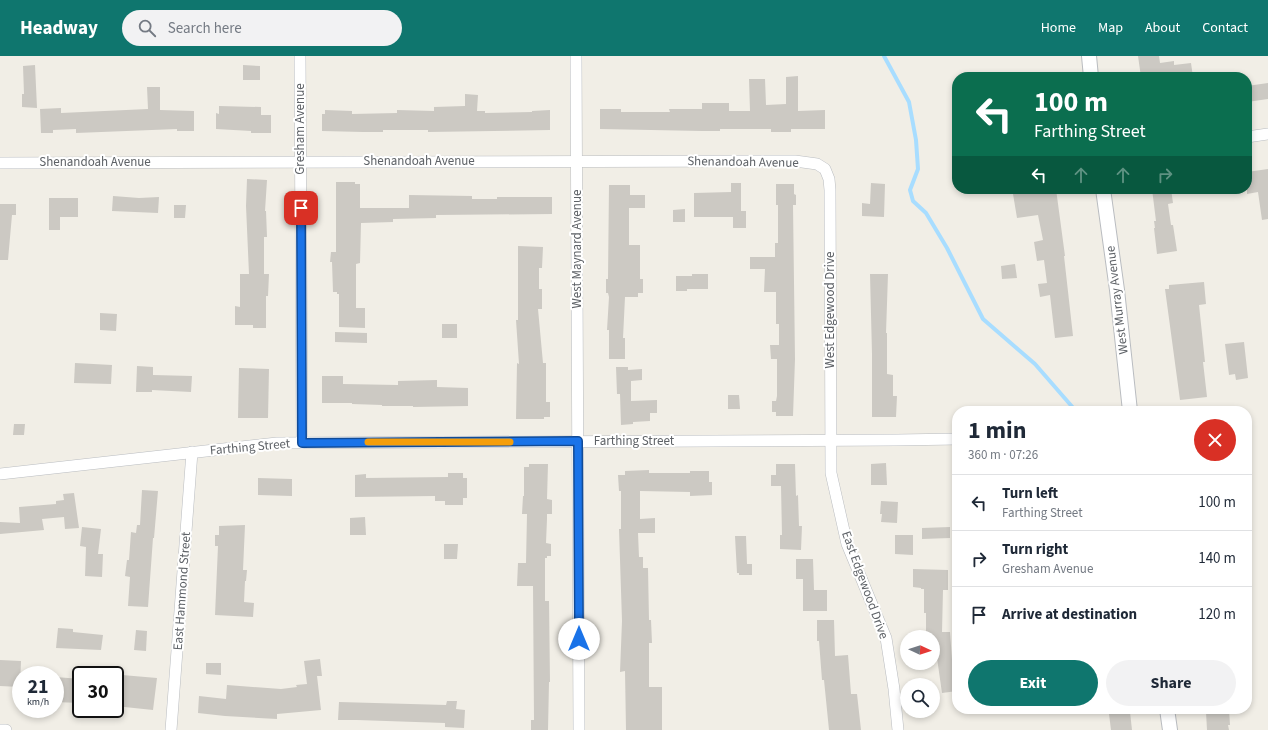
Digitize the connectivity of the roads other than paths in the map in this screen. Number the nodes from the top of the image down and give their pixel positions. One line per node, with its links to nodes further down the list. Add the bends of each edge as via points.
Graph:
1 (300, 56): 7 (street, Gresham Avenue)
2 (576, 56): 8 (street, West Maynard Avenue)
3 (1089, 56): 4 (street)
4 (1091, 72)
5 (1268, 134): 6 (street)
6 (1252, 136)
7 (301, 161): 8 (street, Shenandoah Avenue); 9 (street, Shenandoah Avenue); 16 (street, Gresham Avenue)
8 (576, 161): 10 (street, Shenandoah Avenue, via 795,161 817,164 825,168); 15 (street, West Maynard Avenue)
9 (0, 163)
10 (829, 179): 14 (street, West Edgewood Drive)
11 (1104, 194): 12 (street, West Murray Avenue)
12 (1129, 406)
13 (952, 439): 14 (street, Farthing Street)
14 (831, 440): 15 (street, Farthing Street); 24 (street, East Edgewood Drive, via 831,473 847,544 886,638)
15 (578, 441): 16 (street, Farthing Street); 23 (street, West Maynard Avenue)
16 (302, 443): 17 (street, Farthing Street, via 277,443)
17 (192, 452): 18 (street, Farthing Street); 22 (street, East Hammond Street)
18 (0, 474)
19 (1168, 714): 25 (street)
20 (0, 730): 21 (street)
21 (6, 730)
22 (171, 730)
23 (579, 730)
24 (898, 730)
25 (1170, 730)

